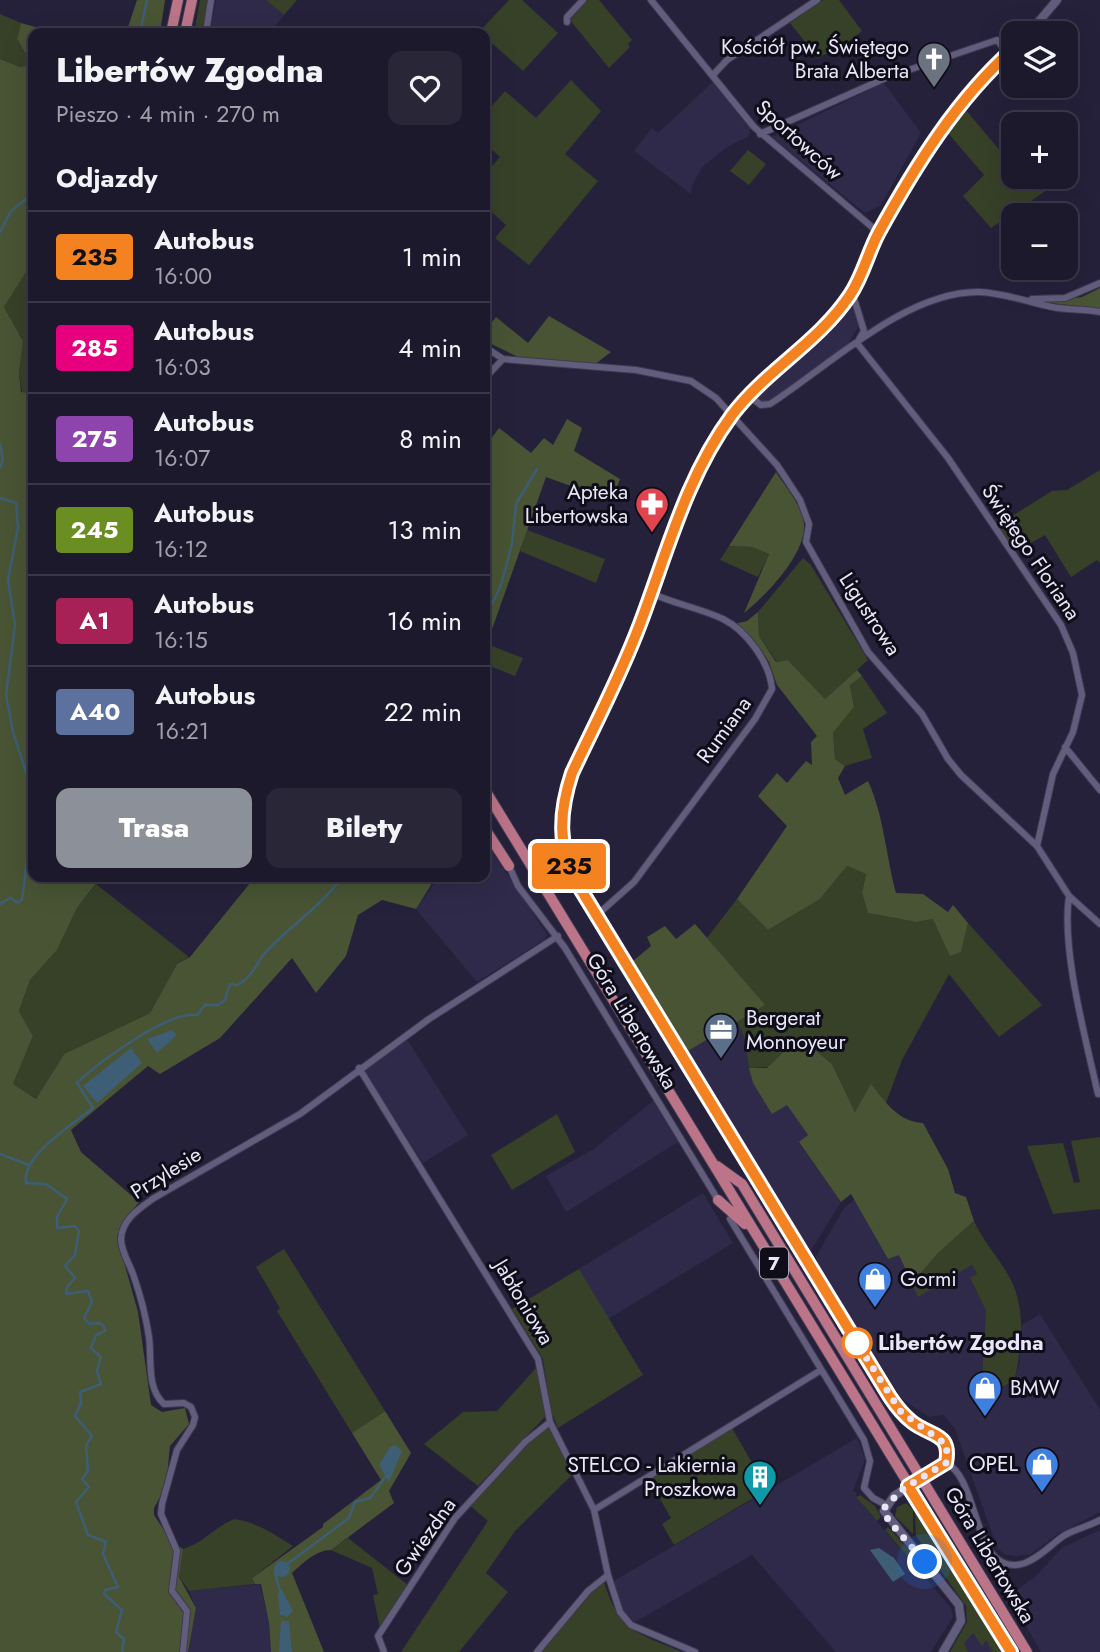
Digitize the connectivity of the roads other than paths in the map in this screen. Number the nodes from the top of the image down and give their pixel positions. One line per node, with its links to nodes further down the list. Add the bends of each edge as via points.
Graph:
1 (178, 0): 10 (highway)
2 (192, 0): 11 (highway)
3 (211, 0): 12 (street)
4 (583, 0): 9 (street)
5 (651, 0): 15 (street, Sportowców)
6 (817, 0): 15 (street, via 727,60)
7 (1057, 0): 8 (street)
8 (1039, 21)
9 (567, 22)
10 (172, 28)
11 (186, 28)
12 (207, 28)
13 (1001, 43): 16 (street, via 997,40 888,77)
14 (1001, 61): 17 (street, via 958,105)
15 (713, 75): 16 (street, Sportowców)
16 (760, 134): 17 (street, Sportowców)
17 (879, 233): 19 (street)
18 (1100, 283): 20 (street, via 1065,298)
19 (852, 292): 22 (street, via 864,331); 26 (street, via 817,337)
20 (1030, 300): 21 (street); 22 (street, via 978,292 937,301 892,319)
21 (1100, 312)
22 (857, 343): 26 (street, via 771,404 761,405); 29 (street, Świętego Floriana, via 948,458 1061,625 1082,685 1078,715)
23 (490, 350): 24 (street)
24 (503, 359): 25 (street); 27 (street, Ligustrowa, via 636,370 691,381)
25 (490, 373)
26 (749, 396): 27 (street)
27 (732, 416): 28 (street, via 685,498); 33 (street, Ligustrowa, via 777,465 800,500 809,524 806,542 869,652 922,714 961,775)
28 (651, 593): 36 (street, via 563,797 566,859); 36 (street, Rumiana, via 725,620 766,665 772,689 634,882)
29 (1065, 747): 30 (street); 33 (street, Świętego Floriana, via 1043,808)
30 (1100, 790)
31 (490, 798): 41 (highway, Góra Libertowska / 7)
32 (490, 837): 34 (highway)
33 (1037, 846): 35 (street)
34 (509, 866): 38 (street, Góra Libertowska, via 518,886)
35 (1069, 896): 37 (street); 40 (street, via 1078,998)
36 (596, 916): 47 (street, Góra Libertowska, via 890,1397 912,1422 945,1441)
37 (1100, 925)
38 (558, 936): 39 (street, Przylesie); 42 (street, Góra Libertowska)
39 (359, 1068): 46 (street, Jabłoniowa, via 538,1359); 54 (street, Przylesie, via 300,1114 154,1198 124,1228 122,1248 149,1336 153,1387 164,1404 184,1403 195,1417 177,1450 161,1514 177,1551 172,1591 187,1611)
40 (1098, 1094)
41 (713, 1163): 44 (highway, Góra Libertowska / 7); 48 (highway, Góra Libertowska / 7, via 742,1184)
42 (718, 1200): 44 (highway)
43 (730, 1219): 45 (street)
44 (755, 1233): 49 (highway, Góra Libertowska / 7)
45 (821, 1370): 50 (street, via 869,1451 863,1483 866,1491); 51 (street)
46 (550, 1422): 51 (street, Jabłoniowa); 55 (street, Gwiezdna, via 525,1442 455,1518 378,1636)
47 (946, 1463): 48 (street, Góra Libertowska); 52 (street, via 959,1472 983,1537 1004,1564 1031,1561 1063,1537)
48 (921, 1478): 49 (street); 60 (highway, Góra Libertowska / 7)
49 (908, 1486): 50 (street); 59 (highway, Góra Libertowska / 7)
50 (886, 1505): 58 (street, via 888,1520 960,1605 961,1621)
51 (594, 1510): 53 (street, Jabłoniowa)
52 (1100, 1520)
53 (608, 1576): 56 (street, via 589,1591); 57 (street, Jabłoniowa, via 625,1620)
54 (183, 1652)
55 (384, 1652)
56 (537, 1652)
57 (695, 1652)
58 (943, 1652)
59 (1011, 1652)
60 (1027, 1652)

